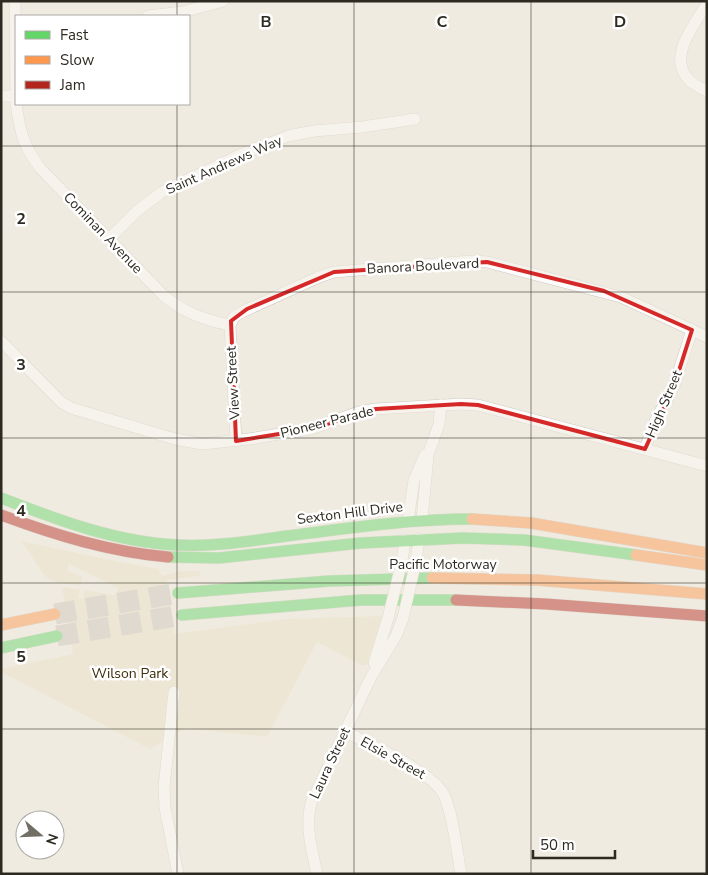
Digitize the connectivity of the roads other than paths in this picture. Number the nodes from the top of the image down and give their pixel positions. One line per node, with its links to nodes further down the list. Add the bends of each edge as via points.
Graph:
1 (15, 1): 4 (street, Cominan Avenue)
2 (223, 1): 5 (street)
3 (707, 4): 6 (street, via 680,56 682,70 690,82)
4 (16, 15)
5 (156, 15)
6 (707, 91)
7 (1, 96): 8 (street)
8 (15, 101)
9 (17, 105): 11 (street, Cominan Avenue, via 28,153)
10 (415, 119): 11 (street, Saint Andrews Way, via 288,136 242,154 162,192)
11 (109, 239): 12 (street, Cominan Avenue, via 175,304 198,316)
12 (230, 325): 13 (street, Banora Boulevard, via 242,312 334,272 472,261 501,265 604,291); 17 (street, View Street)
13 (692, 330): 14 (street, Banora Boulevard); 19 (street, High Street, via 674,386 655,421)
14 (707, 337)
15 (1, 341): 17 (street, Pioneer Parade, via 61,402 71,408 191,442)
16 (441, 405): 17 (street, Pioneer Parade, via 376,409 310,429); 18 (street); 19 (street, Pioneer Parade, via 478,405)
17 (236, 441)
18 (432, 443): 23 (street, via 426,469); 24 (street, via 415,476)
19 (645, 449): 20 (street, Pioneer Parade)
20 (707, 466)
21 (1, 498): 24 (main road, Sexton Hill Drive, via 117,537 175,545 228,544)
22 (1, 515): 25 (main road, via 98,546 170,558 213,558)
23 (422, 520): 24 (main road, Sexton Hill Drive); 26 (main road); 27 (main road, Sexton Hill Drive, via 500,520)
24 (408, 521): 25 (main road)
25 (405, 540): 26 (main road); 37 (street, Laura Street, bridge, via 388,618)
26 (420, 540): 28 (main road, via 485,538 542,541); 37 (street, Laura Street, bridge, via 403,618)
27 (707, 553)
28 (707, 565)
29 (178, 594): 30 (main road, Pacific Motorway, via 302,582 446,578)
30 (707, 594)
31 (55, 614): 34 (main road)
32 (182, 615): 33 (main road, via 304,603 444,599)
33 (707, 616)
34 (1, 625)
35 (57, 636): 36 (main road)
36 (1, 648)
37 (367, 686): 39 (street, Laura Street)
38 (174, 692): 40 (street, via 164,788)
39 (344, 731): 41 (street, Laura Street, via 308,811); 42 (street, Elsie Street, via 417,770 439,787 447,802)
40 (178, 874)
41 (317, 874)
42 (461, 874)

